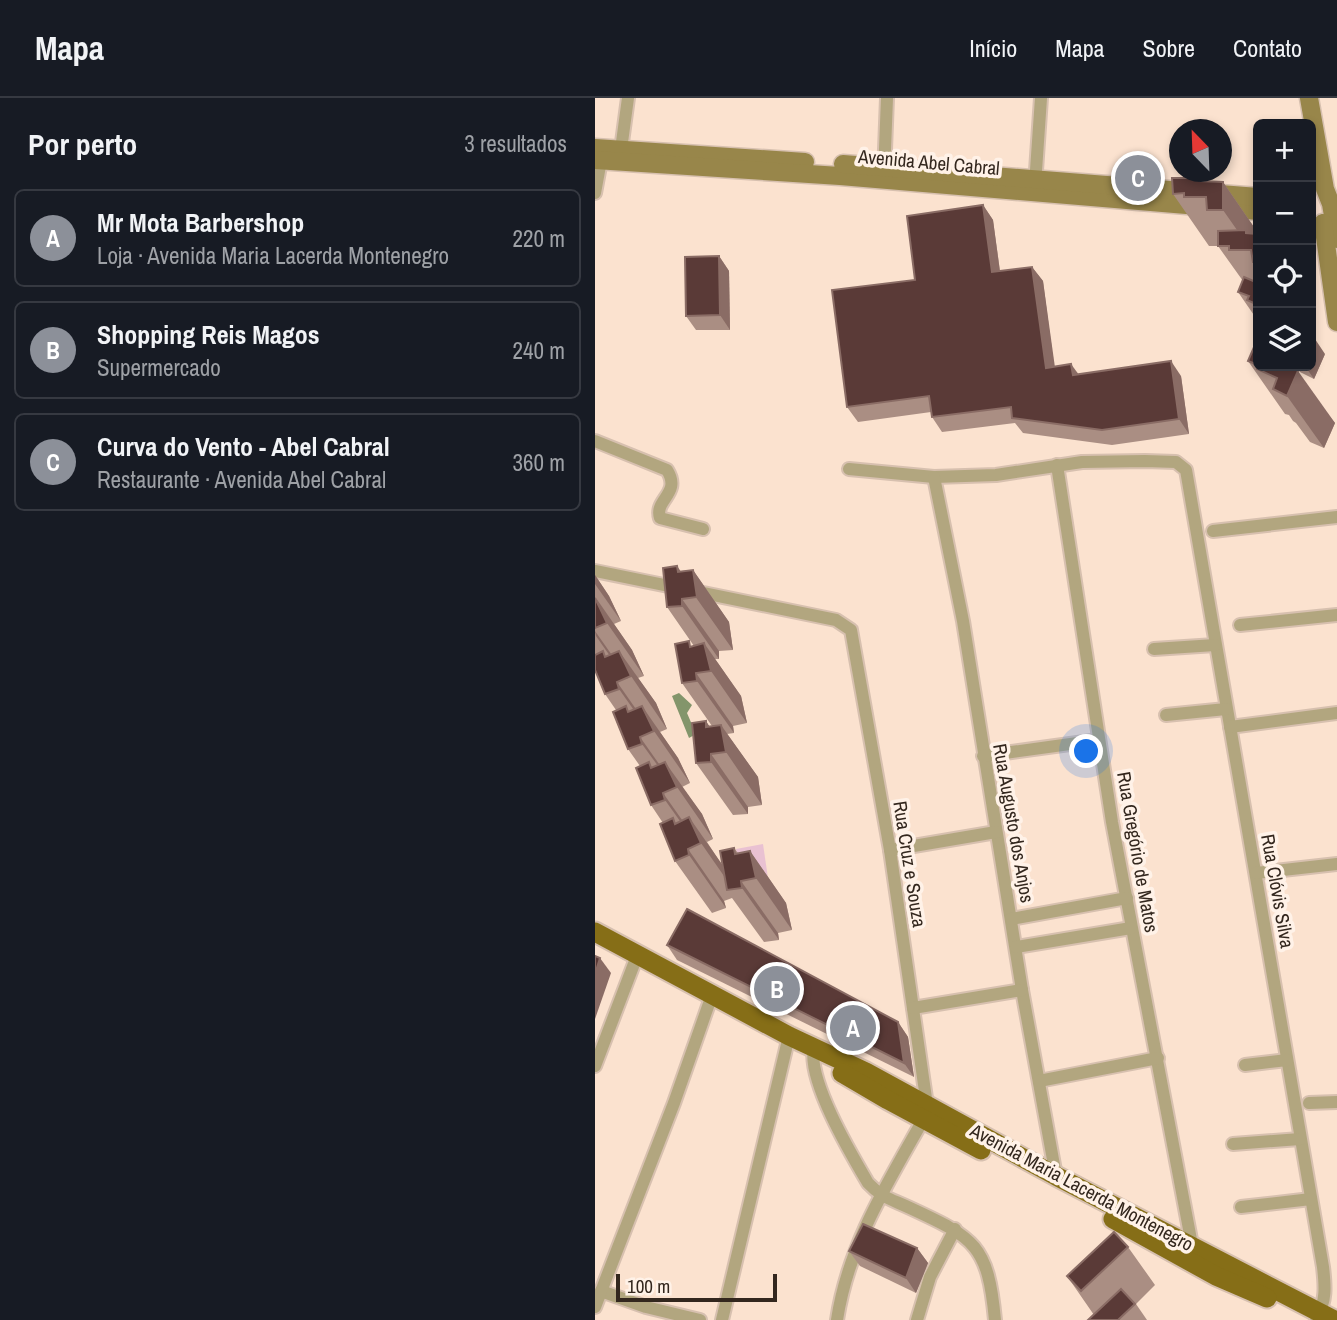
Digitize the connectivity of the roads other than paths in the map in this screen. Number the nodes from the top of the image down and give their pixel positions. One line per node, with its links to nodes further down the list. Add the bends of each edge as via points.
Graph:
1 (628, 98): 5 (street)
2 (887, 98): 6 (street)
3 (1041, 98): 7 (street)
4 (1309, 98): 10 (main road)
5 (606, 155): 6 (main road, Avenida Abel Cabral, via 840,176); 8 (street)
6 (884, 174): 7 (main road, Avenida Abel Cabral)
7 (1035, 185): 9 (main road, Avenida Abel Cabral); 11 (main road, Avenida Abel Cabral)
8 (595, 193)
9 (1253, 197)
10 (1325, 208): 12 (main road); 13 (main road)
11 (1253, 210)
12 (1337, 239)
13 (1337, 322)
14 (595, 440): 19 (street, via 667,470 672,486 659,508 660,518)
15 (1057, 465): 17 (street, via 996,475); 24 (street, Rua Clóvis Silva, via 1145,461 1176,462 1184,467); 30 (street, Rua Gregório de Matos)
16 (849, 469): 17 (street)
17 (934, 477): 31 (street, Rua Augusto dos Anjos, via 963,621)
18 (1337, 517): 20 (street)
19 (703, 529)
20 (1213, 531)
21 (595, 571): 33 (street, Rua Cruz e Souza, via 836,620 851,630)
22 (1337, 615): 23 (street)
23 (1240, 625)
24 (1215, 645): 25 (street); 26 (street, Rua Clóvis Silva)
25 (1154, 649)
26 (1226, 709): 28 (street); 29 (street, Rua Clóvis Silva)
27 (1337, 713): 29 (street)
28 (1166, 715)
29 (1230, 727): 35 (street, Rua Clóvis Silva)
30 (1098, 740): 31 (street); 36 (street, Rua Gregório de Matos)
31 (983, 756): 32 (street, Rua Augusto dos Anjos)
32 (996, 832): 33 (street); 37 (street, Rua Augusto dos Anjos)
33 (890, 850): 44 (street, Rua Cruz e Souza)
34 (1337, 863): 35 (street)
35 (1256, 873): 48 (street, Rua Clóvis Silva)
36 (1127, 898): 37 (street); 38 (street, Rua Gregório de Matos)
37 (1011, 919): 40 (street, Rua Augusto dos Anjos)
38 (1131, 928): 40 (street); 47 (street, Rua Gregório de Matos)
39 (595, 932): 41 (main road, Avenida Maria Lacerda Montenegro)
40 (1016, 947): 42 (street, Rua Augusto dos Anjos)
41 (637, 956): 43 (main road, Avenida Maria Lacerda Montenegro); 49 (street)
42 (1022, 990): 44 (street); 51 (street, Rua Augusto dos Anjos)
43 (712, 995): 45 (main road, Avenida Maria Lacerda Montenegro); 63 (street)
44 (913, 1008): 54 (street, Rua Cruz e Souza)
45 (789, 1036): 46 (main road, Avenida Maria Lacerda Montenegro); 68 (street)
46 (822, 1052): 54 (main road, Avenida Maria Lacerda Montenegro, via 847,1077); 58 (street, via 813,1063 818,1083 857,1164)
47 (1158, 1059): 51 (street); 62 (street, Rua Gregório de Matos)
48 (1287, 1060): 50 (street); 55 (street, Rua Clóvis Silva)
49 (596, 1062)
50 (1245, 1065)
51 (1039, 1081): 57 (street, Rua Augusto dos Anjos)
52 (1337, 1102): 53 (street)
53 (1310, 1103)
54 (925, 1112): 57 (main road, Avenida Maria Lacerda Montenegro); 58 (street); 66 (main road, Avenida Maria Lacerda Montenegro, via 1216,1276)
55 (1300, 1139): 56 (street); 59 (street, Rua Clóvis Silva)
56 (1233, 1144)
57 (1056, 1176): 62 (main road, Avenida Maria Lacerda Montenegro)
58 (881, 1196): 61 (street); 69 (street, via 853,1255)
59 (1311, 1199): 60 (street); 66 (street, Rua Clóvis Silva, via 1325,1286)
60 (1241, 1207)
61 (955, 1228): 70 (street, via 930,1277); 71 (street, via 983,1258)
62 (1192, 1245): 66 (main road, Avenida Maria Lacerda Montenegro)
63 (601, 1292): 64 (street); 65 (street)
64 (595, 1307)
65 (645, 1314): 67 (street)
66 (1318, 1318)
67 (701, 1320)
68 (722, 1320)
69 (837, 1320)
70 (917, 1320)
71 (995, 1320)

